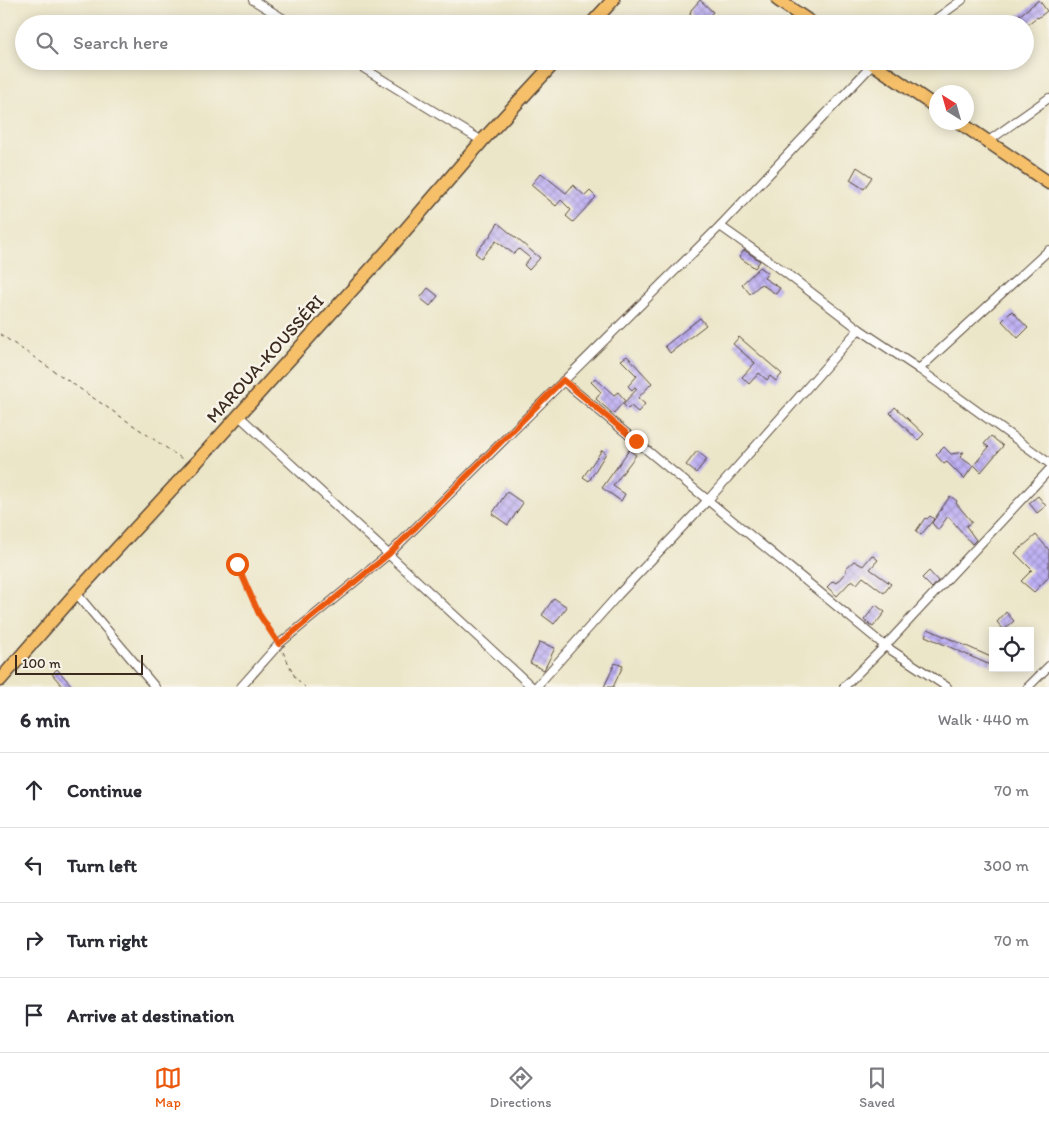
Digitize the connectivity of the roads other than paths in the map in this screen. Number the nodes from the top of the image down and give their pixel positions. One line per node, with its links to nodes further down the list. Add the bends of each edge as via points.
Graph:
1 (253, 0): 5 (street)
2 (613, 0): 6 (main road)
3 (778, 0): 7 (main road)
4 (962, 0): 8 (street)
5 (277, 15)
6 (599, 15)
7 (800, 15)
8 (941, 15)
9 (367, 70): 16 (street)
10 (548, 70): 16 (main road, MAROUA-KOUSSÉRI)
11 (866, 70): 19 (street)
12 (884, 70): 14 (main road)
13 (1049, 98): 17 (street)
14 (929, 102)
15 (970, 130): 17 (main road)
16 (482, 141): 24 (main road, MAROUA-KOUSSÉRI)
17 (987, 142): 18 (main road)
18 (1049, 183)
19 (720, 226): 21 (street); 23 (street)
20 (1049, 250): 22 (street)
21 (859, 329): 22 (street); 27 (street)
22 (919, 369): 25 (street)
23 (563, 380): 27 (street); 28 (street)
24 (238, 415): 28 (street); 29 (main road, MAROUA-KOUSSÉRI)
25 (1049, 463)
26 (1049, 470): 30 (street)
27 (708, 500): 30 (street); 36 (street)
28 (389, 554): 34 (street, via 279,644); 35 (street)
29 (76, 593): 32 (main road, MAROUA-KOUSSÉRI); 33 (street)
30 (886, 646): 37 (street); 38 (street)
31 (1049, 666): 39 (street)
32 (0, 680)
33 (155, 687)
34 (241, 687)
35 (532, 687)
36 (536, 687)
37 (844, 687)
38 (947, 687)
39 (1028, 687)

